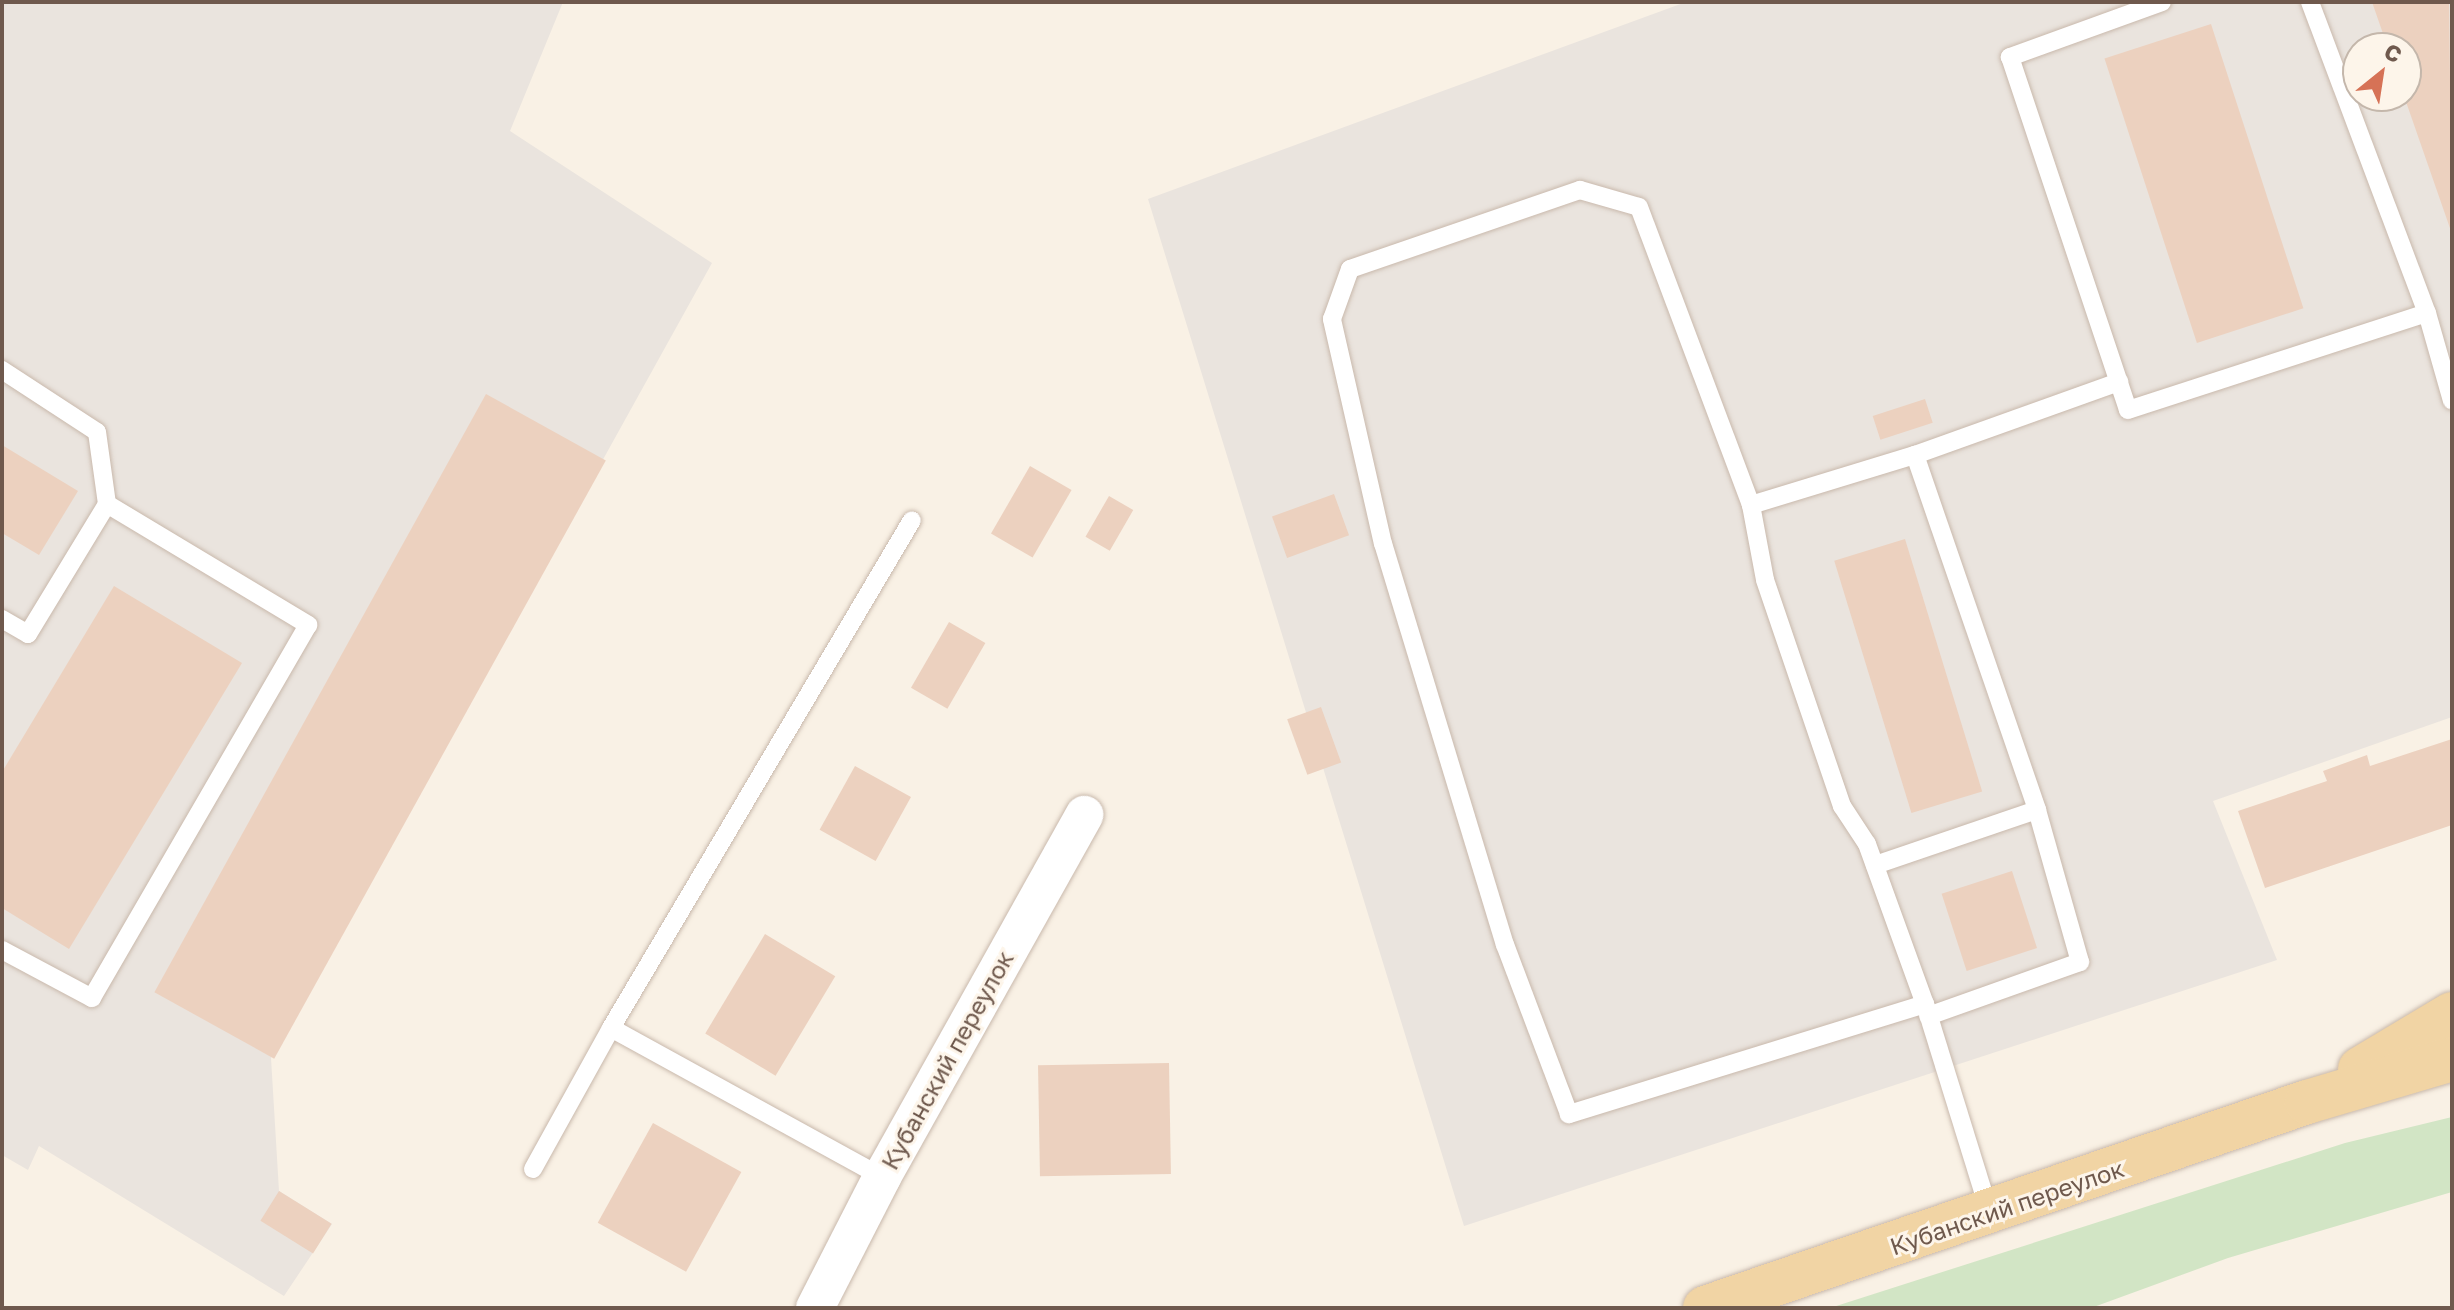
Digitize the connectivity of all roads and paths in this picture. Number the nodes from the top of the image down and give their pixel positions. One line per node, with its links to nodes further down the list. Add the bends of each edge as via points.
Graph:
1 (2162, 2): 5 (lane, via 2010,57)
2 (2310, 2): 3 (lane)
3 (2427, 313): 5 (lane, via 2128,410); 6 (lane)
4 (2, 370): 8 (lane, via 97,432)
5 (2119, 382): 7 (lane)
6 (2452, 401)
7 (1915, 455): 9 (lane); 12 (lane)
8 (107, 504): 11 (lane, via 28,634); 15 (lane, via 308,625 92,998)
9 (1751, 505): 14 (lane, via 1765,580 1842,806); 16 (lane, via 1639,207 1580,190 1350,269 1332,319 1383,544 1505,945 1569,1114)
10 (912, 520): 18 (lane)
11 (2, 619)
12 (2037, 810): 14 (lane); 16 (lane, via 2080,962)
13 (1084, 815): 22 (street, Кубанский переулок)
14 (1875, 865): 16 (lane)
15 (2, 950)
16 (1927, 1010): 23 (lane)
17 (2452, 1014): 20 (main road, Кубанский переулок)
18 (611, 1028): 21 (lane); 22 (lane)
19 (2452, 1059): 20 (main road, Кубанский переулок)
20 (2307, 1102): 23 (main road, Кубанский переулок)
21 (533, 1169)
22 (882, 1177): 24 (street, Кубанский переулок)
23 (1990, 1214): 25 (main road, Кубанский переулок)
24 (815, 1308)
25 (1705, 1308)

